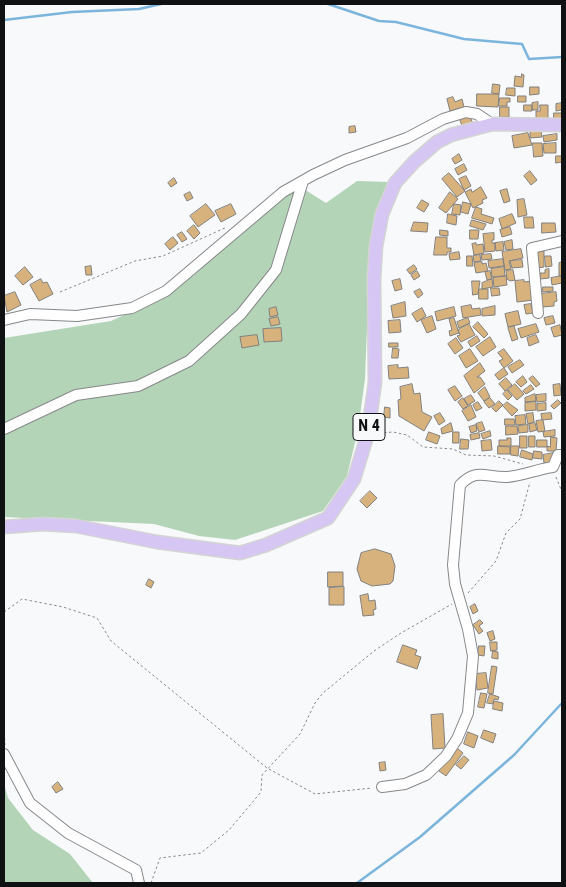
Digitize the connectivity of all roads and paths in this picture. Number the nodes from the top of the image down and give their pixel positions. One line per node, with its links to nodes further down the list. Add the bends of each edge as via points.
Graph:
1 (492, 124): 2 (main road, N 4); 3 (street, via 477,114 466,112 345,160); 10 (main road, N 4, via 437,142 395,183 382,214 376,246 375,382)
2 (562, 126)
3 (303, 181): 8 (street, via 283,192 240,226 166,291 132,308 77,316 30,314); 9 (street, via 276,270 241,314 189,361 138,386 76,395)
4 (232, 224): 6 (path, via 163,256 135,261)
5 (562, 241): 7 (street, via 532,248)
6 (60, 292)
7 (538, 312)
8 (4, 320)
9 (4, 429)
10 (368, 433): 13 (path, via 407,435 423,447 453,449 466,455 494,456 521,462); 15 (main road, N 4, via 354,479 328,518 240,553 157,542 76,526)
11 (562, 455): 12 (street, via 558,455)
12 (553, 467): 13 (street); 14 (path)
13 (533, 470): 16 (path, via 520,519 506,533 496,561); 16 (street, via 507,477 477,474 468,476 460,485 452,565)
14 (562, 492)
15 (4, 527)
16 (459, 601): 20 (path, via 394,638 323,693 300,734); 21 (street, via 473,656 468,713 446,756 426,775 405,784)
17 (4, 612): 20 (path, via 22,599 97,618 112,642)
18 (4, 728): 19 (path)
19 (5, 757): 22 (street, via 30,803 68,833 136,870)
20 (268, 768): 21 (path, via 315,794); 23 (path, via 262,775 260,792 229,830 201,853 160,858)
21 (382, 787)
22 (139, 883)
23 (151, 883)

